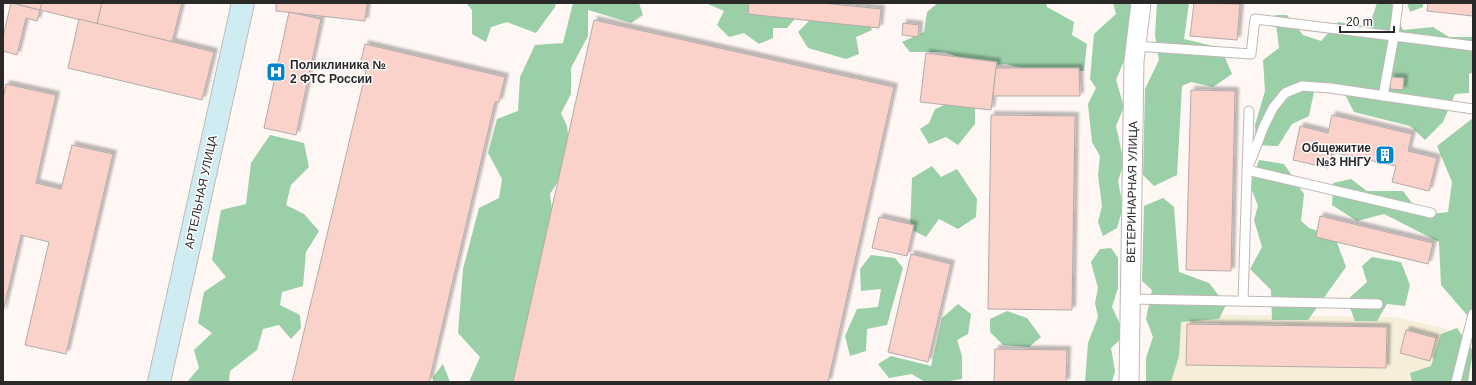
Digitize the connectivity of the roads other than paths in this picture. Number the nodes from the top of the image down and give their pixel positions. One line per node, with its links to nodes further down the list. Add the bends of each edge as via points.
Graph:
1 (242, 3): 16 (street, АРТЕЛЬНАЯ УЛИЦА)
2 (1141, 3): 5 (street, ВЕТЕРИНАРНАЯ УЛИЦА)
3 (1398, 3): 4 (lane)
4 (1394, 36): 5 (lane, via 1255,19 1251,54); 6 (lane); 7 (lane)
5 (1136, 46): 12 (street, ВЕТЕРИНАРНАЯ УЛИЦА)
6 (1473, 46)
7 (1383, 96): 8 (lane); 10 (lane, via 1302,86 1285,93 1273,108 1264,126)
8 (1473, 109)
9 (1249, 111): 10 (lane)
10 (1247, 170): 11 (lane); 13 (lane)
11 (1431, 213)
12 (1130, 299): 13 (lane); 17 (street, ВЕТЕРИНАРНАЯ УЛИЦА)
13 (1243, 301): 14 (lane)
14 (1378, 304)
15 (1473, 314): 18 (lane)
16 (159, 382)
17 (1129, 382)
18 (1456, 382)

